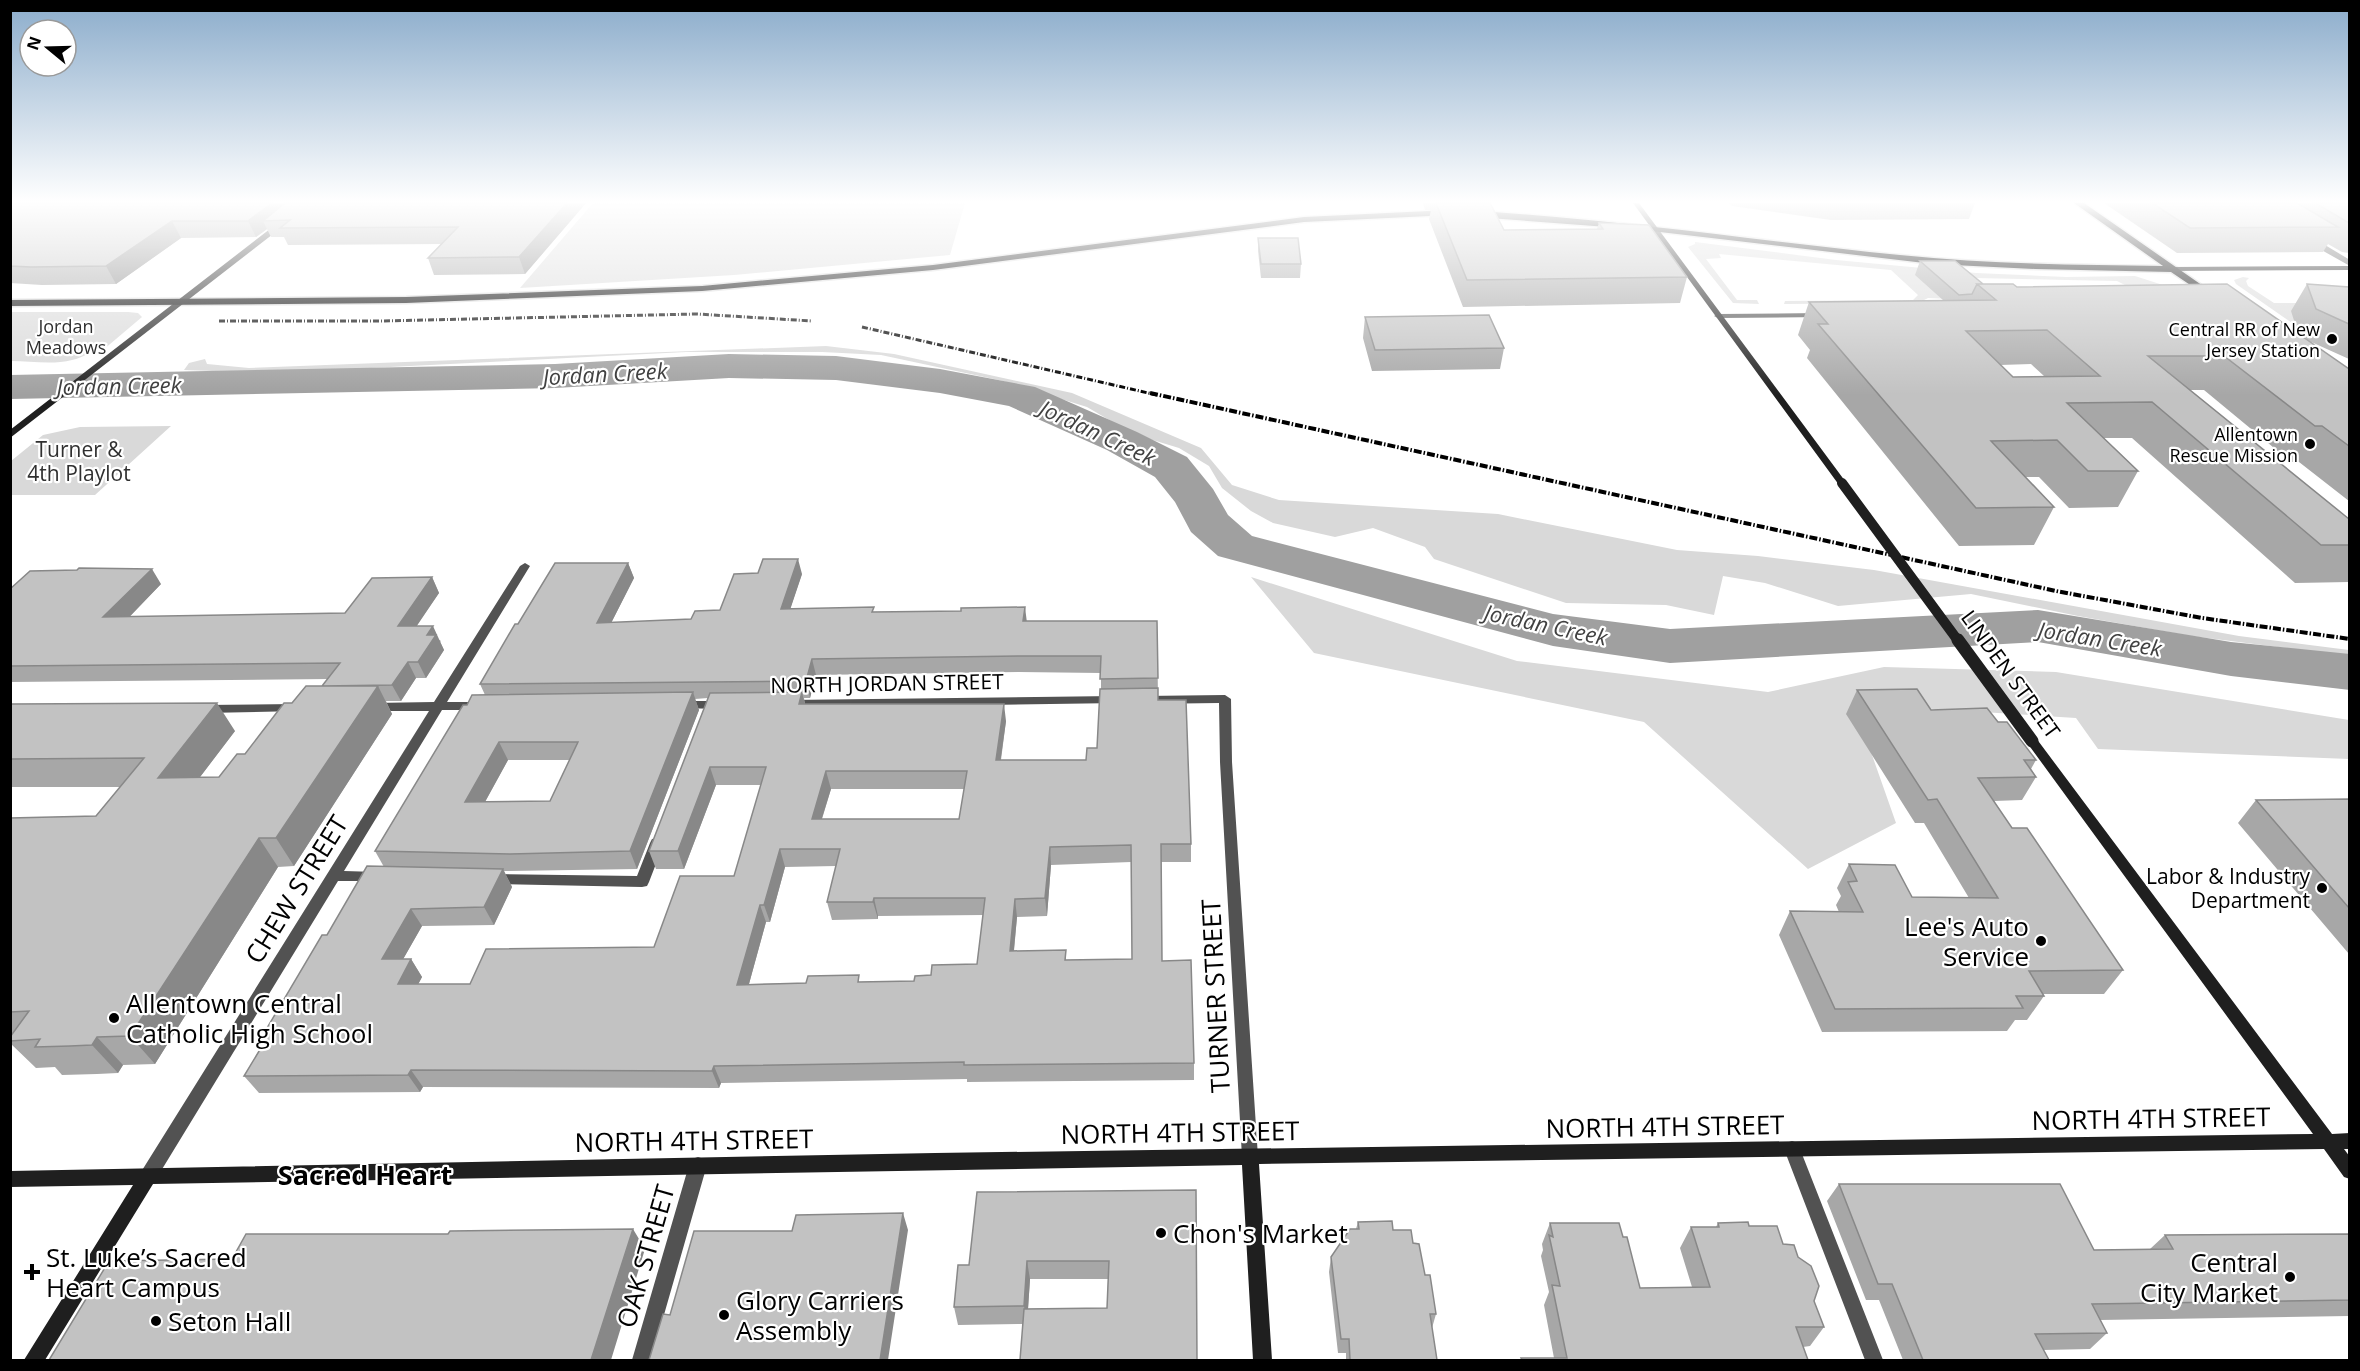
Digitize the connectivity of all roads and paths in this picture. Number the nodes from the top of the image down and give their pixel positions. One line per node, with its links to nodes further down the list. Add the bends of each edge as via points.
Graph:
1 (226, 267): 8 (street)
2 (941, 267): 8 (main road, via 795,282 501,298)
3 (1682, 267): 12 (street, LINDEN STREET)
4 (2072, 267): 7 (main road)
5 (2168, 267): 7 (main road)
6 (2291, 267): 7 (street)
7 (2171, 269): 10 (main road)
8 (181, 302): 9 (main road); 13 (street)
9 (10, 303)
10 (2224, 303)
11 (1829, 315): 12 (street)
12 (1718, 316): 28 (street, LINDEN STREET, bridge)
13 (10, 435)
14 (525, 566): 20 (street, CHEW STREET)
15 (1225, 699): 16 (street, NORTH JORDAN STREET); 31 (street, TURNER STREET)
16 (780, 704)
17 (674, 705): 18 (street, via 707,710)
18 (733, 705)
19 (498, 706): 20 (street)
20 (439, 707): 22 (street); 25 (street, CHEW STREET)
21 (310, 708): 23 (street)
22 (357, 708)
23 (193, 710)
24 (663, 826): 27 (street, via 642,882)
25 (334, 876): 26 (street); 34 (street, CHEW STREET)
26 (393, 878)
27 (476, 879)
28 (2327, 1141): 29 (street, NORTH 4TH STREET); 30 (street, NORTH 4TH STREET); 33 (street, LINDEN STREET)
29 (2349, 1141)
30 (1792, 1149): 31 (street, NORTH 4TH STREET); 39 (street)
31 (1250, 1157): 32 (street, NORTH 4TH STREET); 38 (street, TURNER STREET)
32 (698, 1165): 34 (street, NORTH 4TH STREET); 37 (street, OAK STREET)
33 (2349, 1171)
34 (147, 1178): 35 (street, NORTH 4TH STREET); 36 (street, CHEW STREET)
35 (10, 1179)
36 (34, 1360)
37 (641, 1360)
38 (1263, 1360)
39 (1874, 1360)

